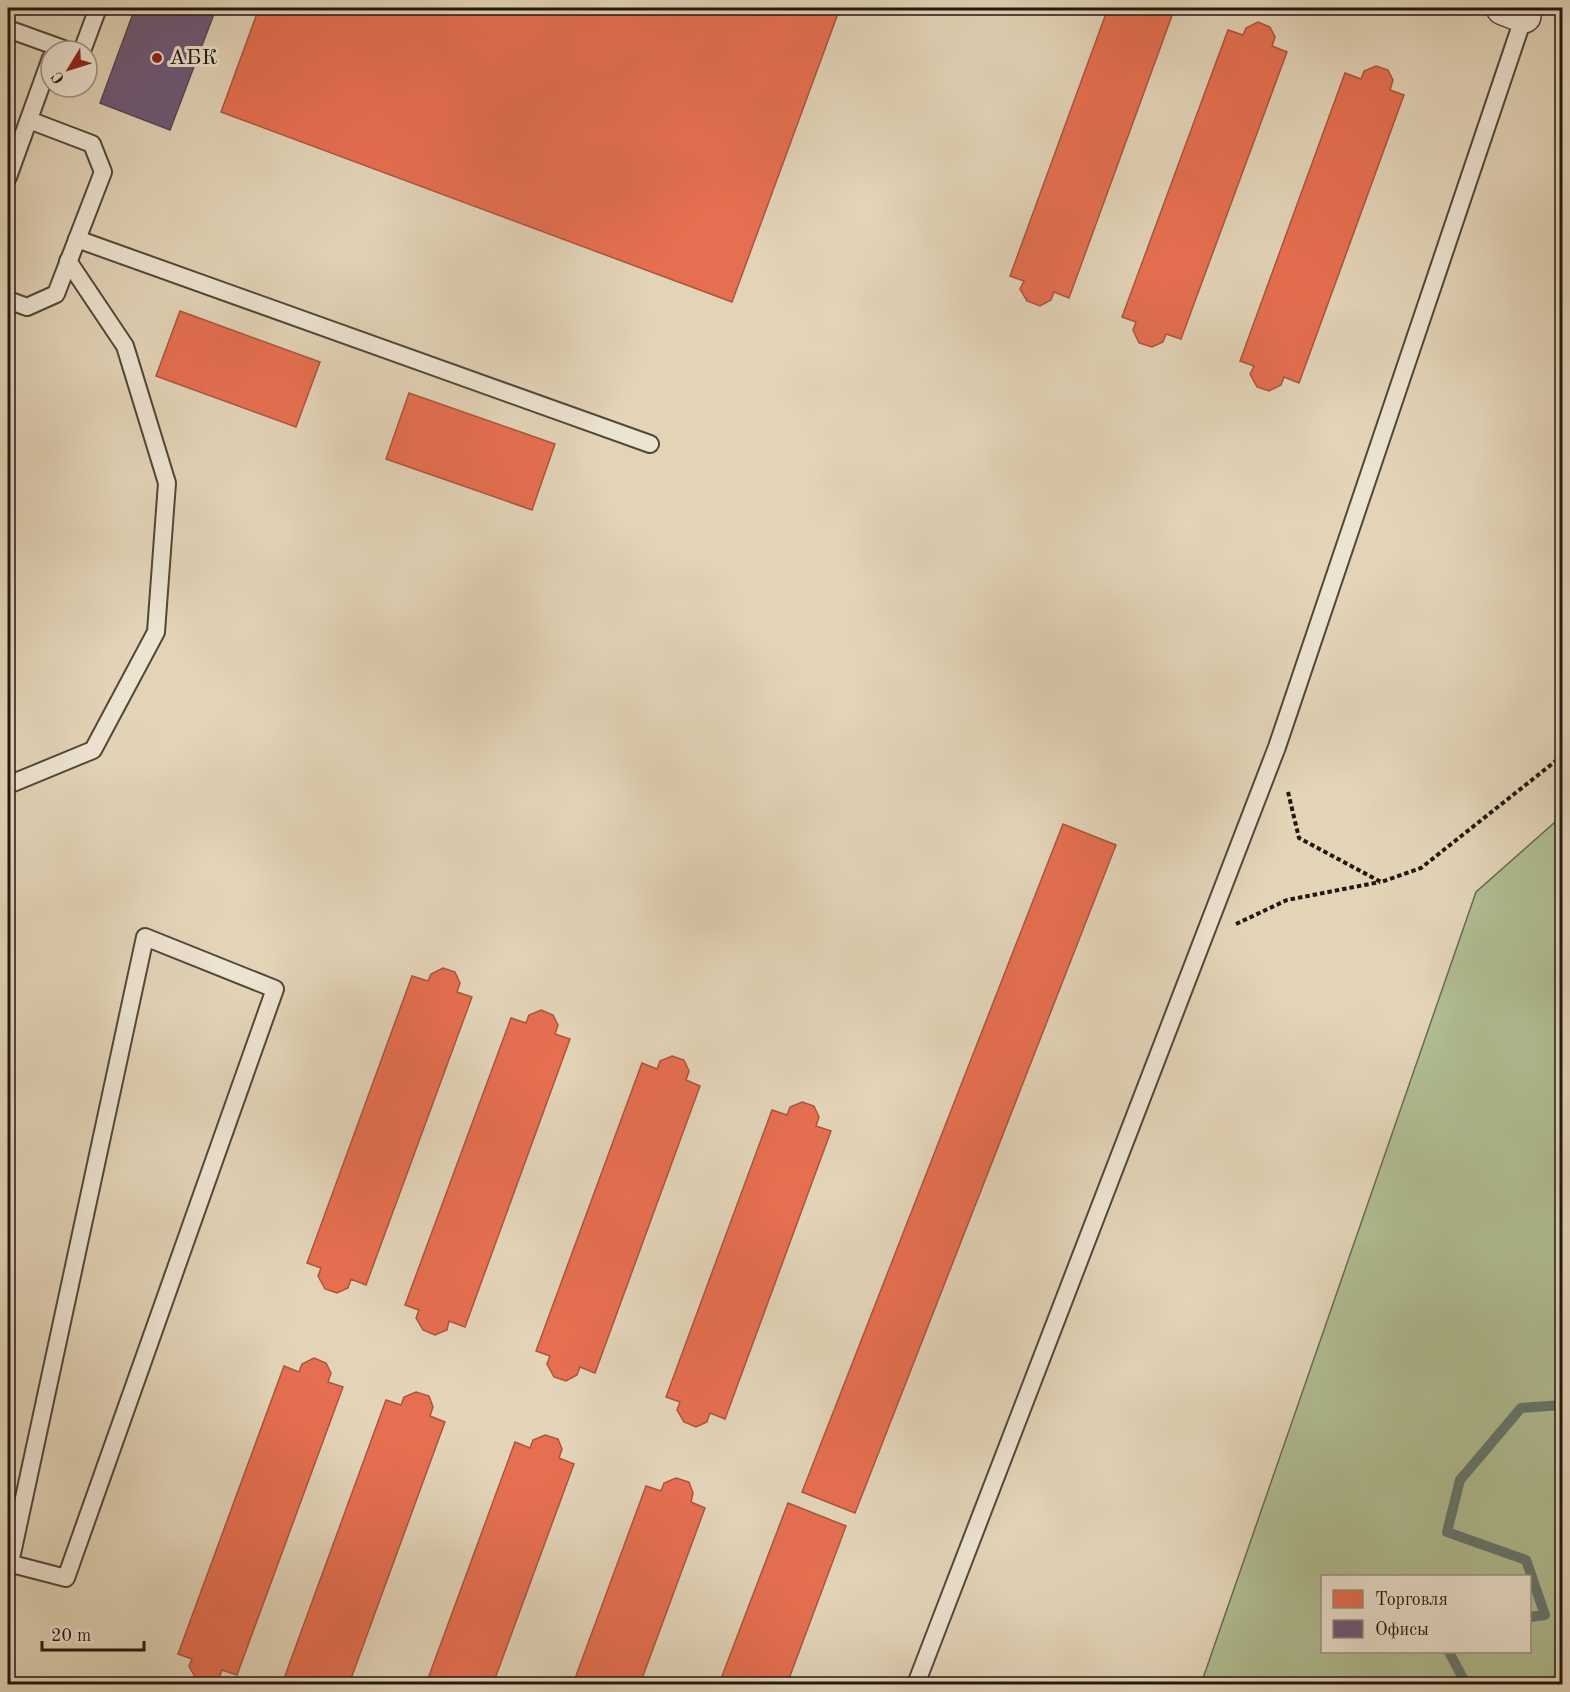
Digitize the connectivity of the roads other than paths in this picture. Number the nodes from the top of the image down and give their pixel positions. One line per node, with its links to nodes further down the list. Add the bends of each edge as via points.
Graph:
1 (98, 8): 4 (lane)
2 (1513, 11): 15 (lane, via 1277,747)
3 (8, 29): 5 (lane)
4 (86, 39)
5 (39, 44)
6 (39, 96): 7 (lane)
7 (29, 120): 8 (lane); 9 (lane, via 92,144 103,172)
8 (8, 177)
9 (77, 239): 10 (lane); 12 (lane)
10 (68, 261): 11 (lane, via 56,294 27,307); 13 (lane, via 125,346 167,483 156,632 93,750)
11 (8, 300)
12 (650, 444)
13 (8, 785)
14 (8, 1563): 14 (lane, via 66,1578 275,989 144,937)
15 (916, 1684)

